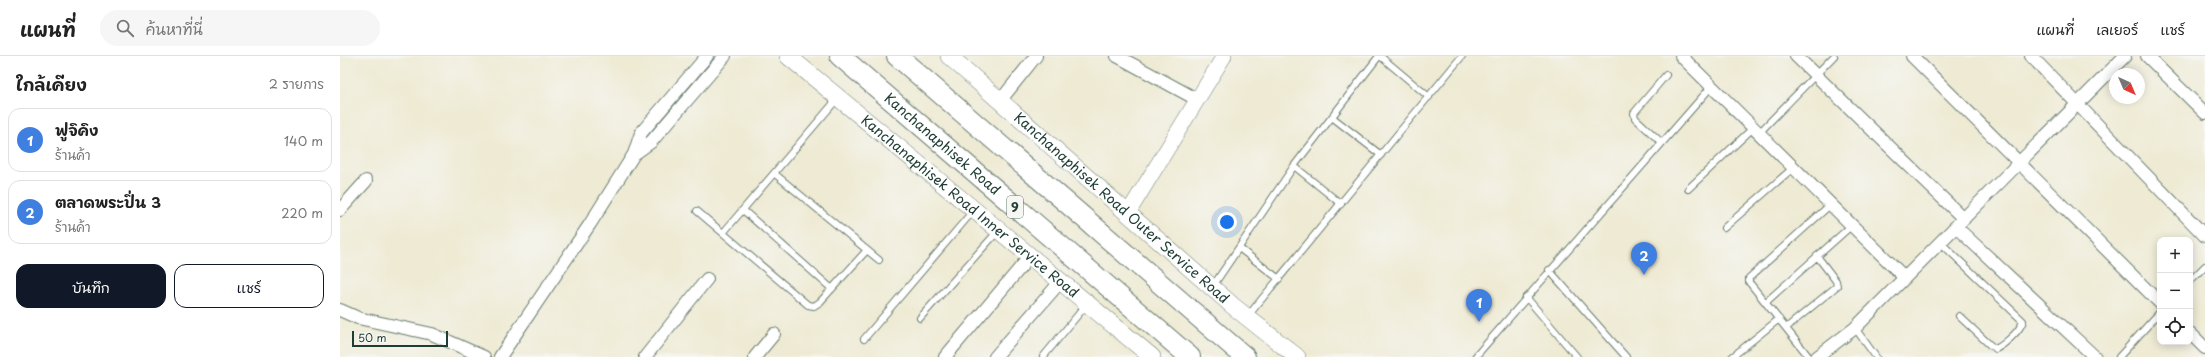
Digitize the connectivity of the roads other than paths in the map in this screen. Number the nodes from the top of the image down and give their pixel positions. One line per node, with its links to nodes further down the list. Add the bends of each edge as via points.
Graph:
1 (707, 56): 31 (street, via 640,133)
2 (725, 56): 31 (street, via 651,142)
3 (788, 56): 22 (main road, Kanchanaphisek Road Inner Service Road)
4 (840, 56): 92 (highway, Kanchanaphisek Road / 9)
5 (897, 56): 93 (highway)
6 (949, 56): 25 (main road, Kanchanaphisek Road Outer Service Road)
7 (1036, 56): 25 (street)
8 (1117, 56): 24 (street)
9 (1224, 56): 24 (street)
10 (1380, 56): 23 (lane); 28 (lane)
11 (1462, 56): 23 (lane)
12 (1681, 56): 21 (street)
13 (1796, 56): 20 (street)
14 (1834, 56): 20 (lane)
15 (1912, 56): 33 (street)
16 (2030, 56): 26 (street)
17 (2125, 56): 26 (street)
18 (2147, 56): 27 (street)
19 (1666, 75): 30 (lane, via 1634,113 1635,118)
20 (1816, 75): 29 (lane); 46 (street)
21 (1711, 87): 29 (street); 30 (lane)
22 (839, 97): 36 (lane); 41 (main road, Kanchanaphisek Road Inner Service Road)
23 (1429, 97): 32 (lane)
24 (1198, 100): 45 (street)
25 (1000, 101): 45 (main road, Kanchanaphisek Road Outer Service Road)
26 (2076, 103): 33 (street); 51 (street)
27 (2205, 114)
28 (1332, 117): 32 (lane); 34 (lane)
29 (1756, 131): 35 (street); 38 (lane)
30 (1662, 143): 59 (lane)
31 (634, 154): 85 (street)
32 (1381, 155): 39 (lane)
33 (2019, 163): 46 (street); 68 (street)
34 (1294, 166): 39 (lane); 53 (lane)
35 (1793, 168): 40 (street); 48 (lane)
36 (775, 174): 43 (lane); 54 (lane)
37 (366, 181): 42 (street)
38 (1688, 189)
39 (1341, 204): 63 (lane)
40 (1830, 205): 47 (street); 69 (lane, via 1751,275 1749,282)
41 (975, 209): 49 (main road, Kanchanaphisek Road Inner Service Road); 82 (lane)
42 (340, 210)
43 (743, 210): 50 (lane); 66 (lane)
44 (698, 211): 50 (lane)
45 (1128, 214): 65 (main road, Kanchanaphisek Road Outer Service Road)
46 (1960, 223): 52 (street); 103 (street)
47 (1851, 226): 56 (lane); 60 (street)
48 (1724, 228)
49 (1000, 229): 55 (main road, Kanchanaphisek Road Inner Service Road); 76 (lane)
50 (723, 233): 66 (lane, via 808,305 814,306 820,302)
51 (2205, 236)
52 (1941, 243): 60 (street); 74 (lane, via 2023,321 2022,326 1996,349)
53 (1239, 248): 63 (lane); 65 (lane)
54 (867, 250): 57 (lane); 66 (lane)
55 (1031, 255): 64 (main road, Kanchanaphisek Road Inner Service Road); 88 (street)
56 (1817, 256): 69 (lane); 78 (lane, via 1837,286)
57 (879, 260)
58 (2205, 266): 61 (lane)
59 (1549, 270): 67 (lane); 98 (lane)
60 (1905, 278): 79 (street)
61 (2193, 278)
62 (707, 279): 86 (street)
63 (1279, 279): 75 (lane)
64 (1062, 281): 70 (main road, Kanchanaphisek Road Inner Service Road); 89 (street)
65 (1212, 288): 71 (main road, Kanchanaphisek Road Outer Service Road)
66 (832, 289)
67 (1526, 297): 96 (lane); 97 (lane)
68 (2157, 300)
69 (1766, 302): 77 (lane)
70 (1088, 304): 90 (lane); 91 (main road, Kanchanaphisek Road Inner Service Road)
71 (1233, 306): 75 (main road, Kanchanaphisek Road Outer Service Road); 94 (main road)
72 (340, 310): 84 (street, via 358,318 432,334)
73 (2157, 315): 104 (lane)
74 (1960, 316)
75 (1247, 317): 95 (main road, Kanchanaphisek Road Outer Service Road)
76 (920, 318)
77 (1779, 319): 78 (lane); 99 (lane)
78 (1786, 328): 100 (lane)
79 (1855, 328): 101 (street); 102 (lane)
80 (774, 334): 87 (street)
81 (2193, 336): 83 (street)
82 (864, 339)
83 (2205, 348)
84 (484, 357)
85 (500, 357)
86 (645, 357)
87 (755, 357)
88 (945, 357)
89 (995, 357)
90 (1043, 357)
91 (1152, 357)
92 (1190, 357)
93 (1246, 357)
94 (1284, 357)
95 (1297, 357)
96 (1475, 357)
97 (1577, 357)
98 (1626, 357)
99 (1732, 357)
100 (1810, 357)
101 (1817, 357)
102 (1876, 357)
103 (2095, 357)
104 (2119, 357)

